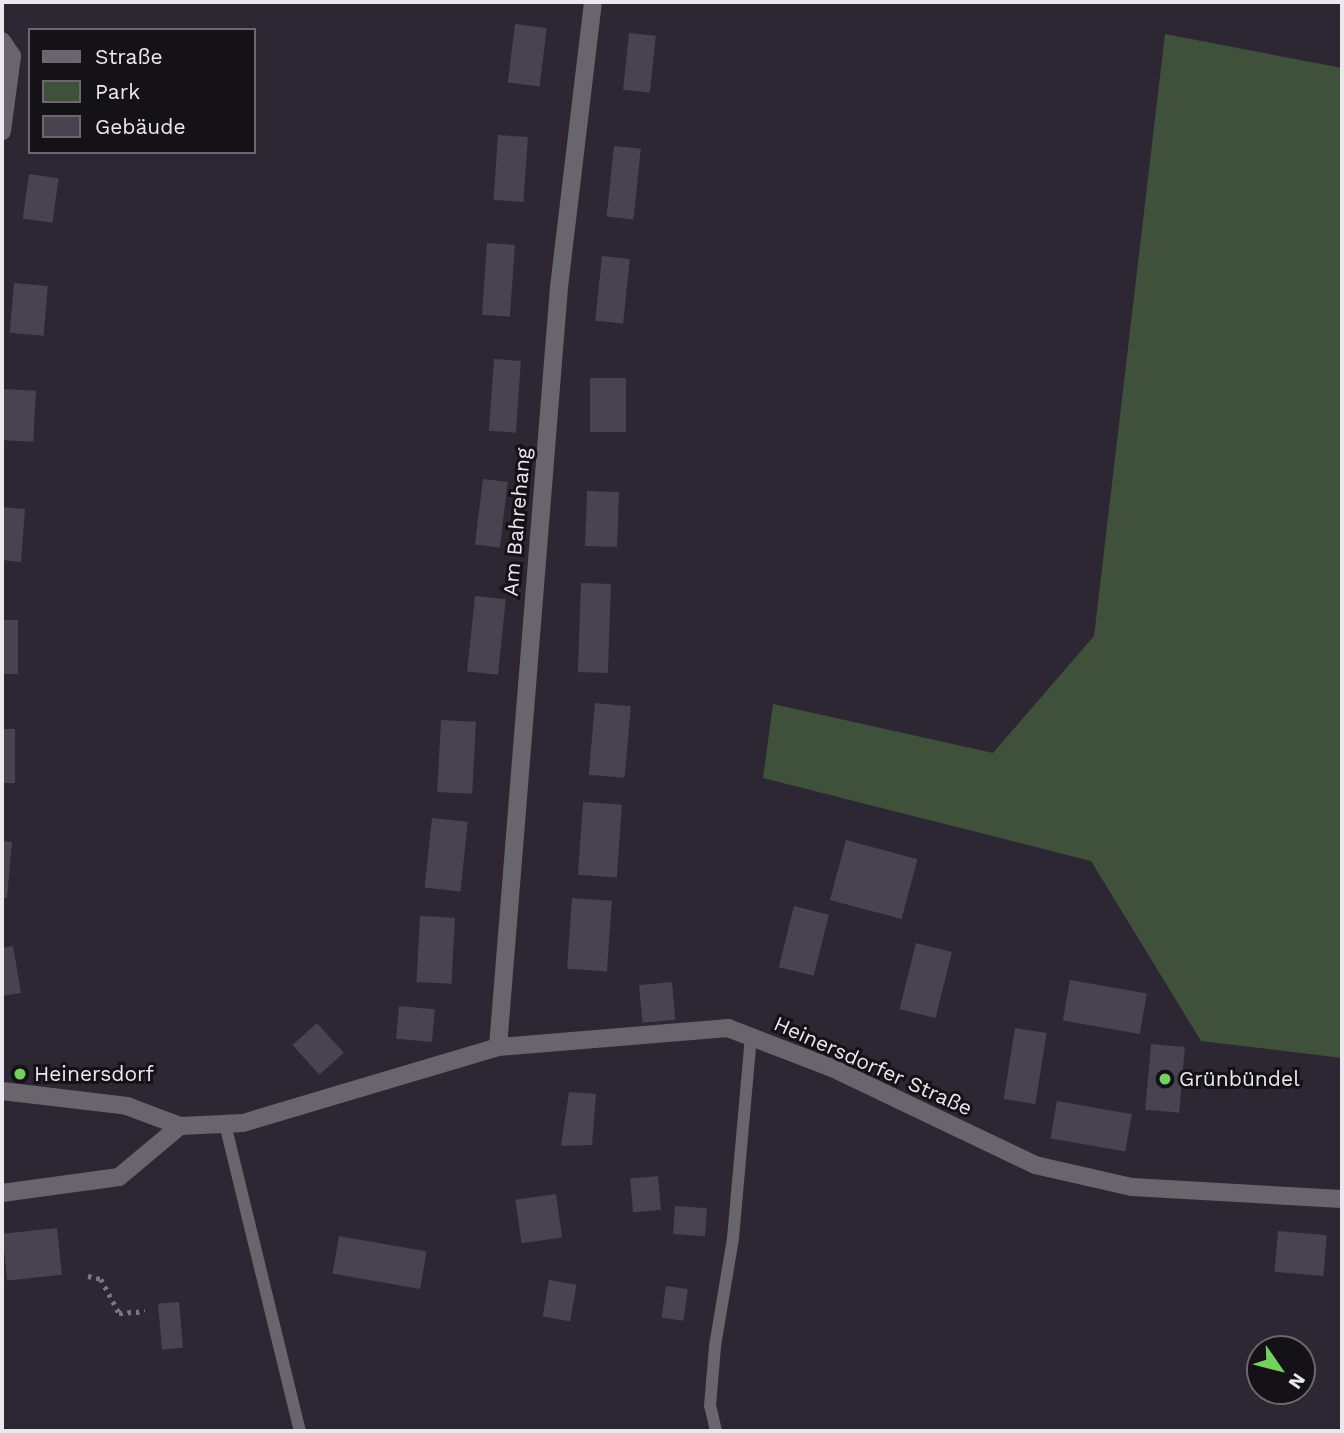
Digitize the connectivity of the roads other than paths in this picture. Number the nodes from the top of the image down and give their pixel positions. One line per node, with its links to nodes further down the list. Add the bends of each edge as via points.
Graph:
1 (593, 2): 5 (street, Am Bahrehang, via 559,287)
2 (2, 41): 3 (street, via 12,57)
3 (2, 131)
4 (751, 1037): 5 (street, Heinersdorfer Straße, via 728,1028); 10 (street, Heinersdorfer Straße, via 832,1068 1035,1165 1132,1187); 12 (lane, via 733,1238 715,1346 710,1406)
5 (498, 1047): 7 (street, Heinersdorfer Straße)
6 (2, 1091): 8 (street, Heinersdorfer Straße, via 127,1106)
7 (225, 1124): 8 (street, Heinersdorfer Straße); 11 (lane)
8 (180, 1126): 9 (street, via 119,1177)
9 (2, 1194)
10 (1342, 1199)
11 (300, 1431)
12 (716, 1431)

